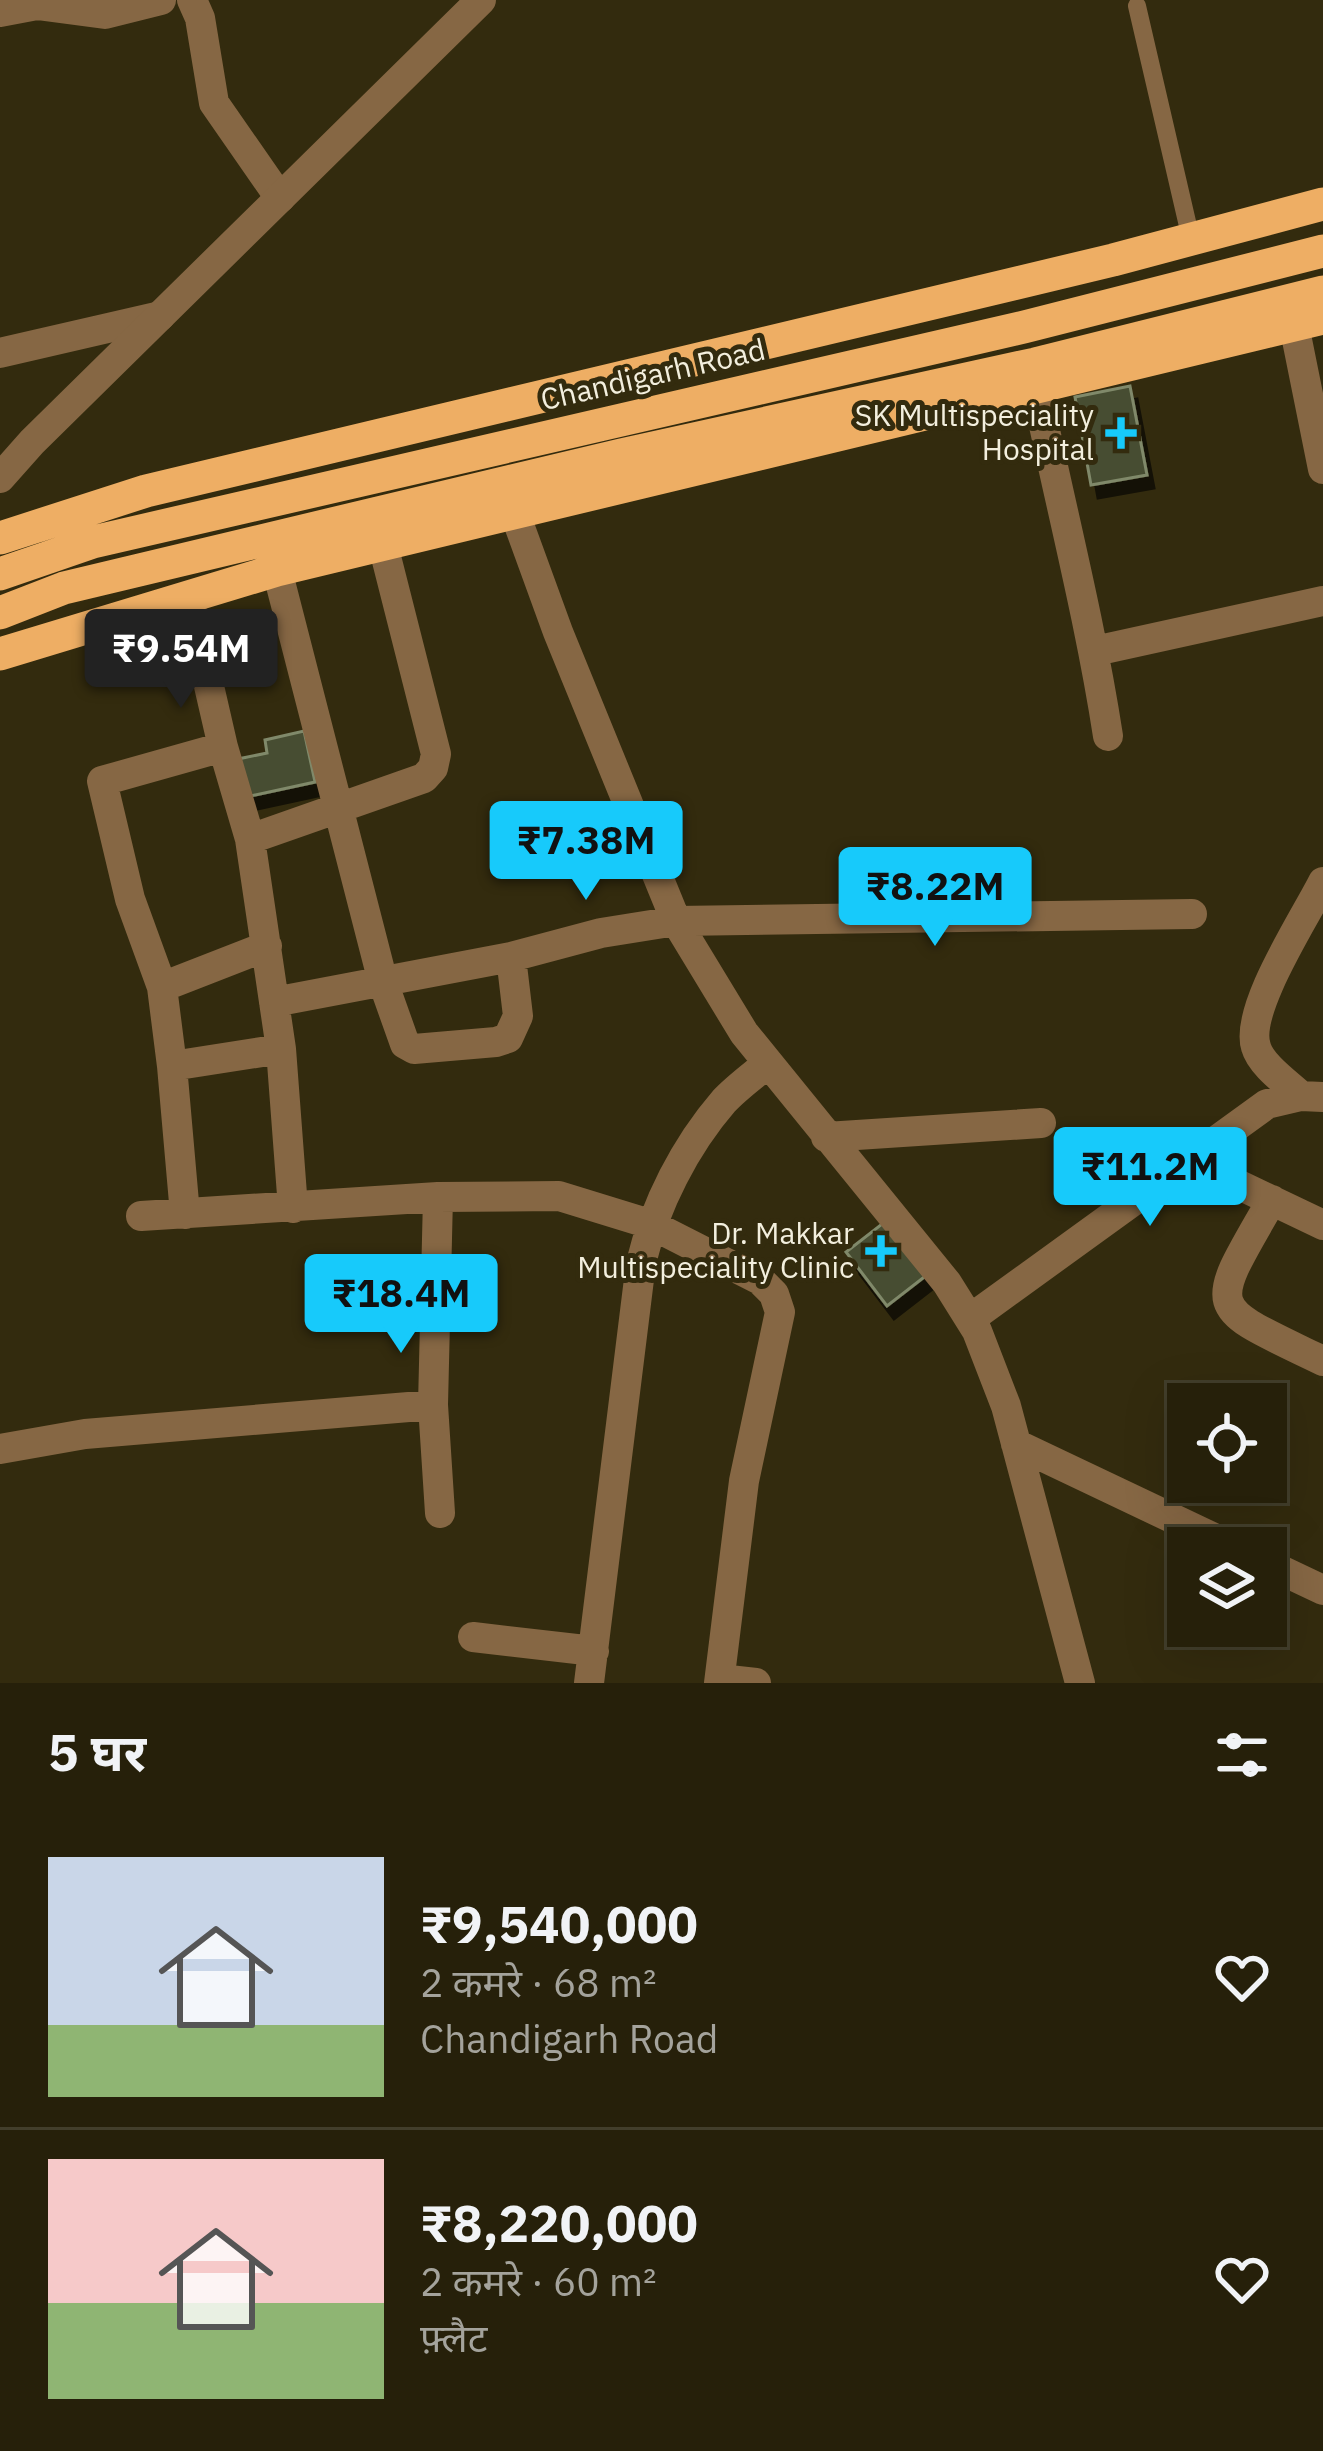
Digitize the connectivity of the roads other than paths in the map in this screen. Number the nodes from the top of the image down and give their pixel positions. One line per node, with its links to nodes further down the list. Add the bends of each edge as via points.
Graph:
1 (161, 0): 5 (street, via 105,14 37,5)
2 (192, 0): 6 (street, via 214,103)
3 (481, 0): 6 (street)
4 (1137, 6): 8 (lane)
5 (0, 12)
6 (280, 198): 11 (street)
7 (1323, 204): 8 (highway)
8 (1191, 239): 18 (highway, via 146,491)
9 (1323, 251): 21 (highway, Chandigarh Road, via 93,542)
10 (1323, 292): 24 (highway, via 64,588)
11 (160, 316): 13 (street); 16 (street)
12 (1308, 321): 14 (highway); 15 (street)
13 (0, 353)
14 (1036, 388): 17 (highway); 25 (street)
15 (1323, 469)
16 (0, 478)
17 (515, 514): 19 (highway); 33 (street)
18 (0, 538)
19 (383, 545): 20 (highway); 29 (street, via 436,754 424,778)
20 (277, 570): 22 (highway); 29 (street)
21 (0, 574)
22 (189, 599): 26 (highway); 28 (street)
23 (1323, 601): 25 (street)
24 (0, 613)
25 (1095, 651): 27 (street)
26 (0, 655)
27 (1108, 736)
28 (223, 747): 30 (street); 37 (street, via 102,782)
29 (338, 806): 30 (street); 36 (street)
30 (250, 839): 34 (street)
31 (1323, 882): 42 (street, via 1254,1032 1256,1052)
32 (1192, 914): 33 (street)
33 (676, 922): 35 (street); 40 (street)
34 (268, 946): 37 (street); 38 (street)
35 (511, 957): 36 (street); 36 (street, via 518,1016 508,1038 496,1042 414,1049 400,1035)
36 (383, 982): 38 (street)
37 (162, 987): 41 (street)
38 (274, 1002): 39 (street)
39 (281, 1049): 41 (street); 48 (street)
40 (769, 1064): 44 (street); 51 (street, via 726,1099)
41 (172, 1066): 49 (street)
42 (1312, 1096): 45 (street, via 1268,1104)
43 (1041, 1123): 44 (street)
44 (826, 1137): 53 (street)
45 (1187, 1160): 47 (street); 53 (street)
46 (438, 1197): 48 (street); 51 (street, via 559,1196); 55 (street)
47 (1272, 1200): 52 (street); 54 (street, via 1224,1296 1245,1323)
48 (293, 1208): 49 (street)
49 (184, 1214): 50 (street)
50 (141, 1216)
51 (650, 1224): 63 (street); 64 (street, via 760,1280 780,1312 744,1481)
52 (1323, 1225)
53 (970, 1319): 56 (street)
54 (1323, 1360)
55 (434, 1405): 57 (street, via 85,1434); 58 (street)
56 (1016, 1444): 59 (street); 67 (street)
57 (0, 1449)
58 (440, 1513)
59 (1190, 1527)
60 (1287, 1573): 61 (street)
61 (1323, 1590)
62 (473, 1637): 63 (street)
63 (594, 1651): 65 (street)
64 (720, 1681): 66 (street)
65 (589, 1683)
66 (756, 1683)
67 (1080, 1683)

